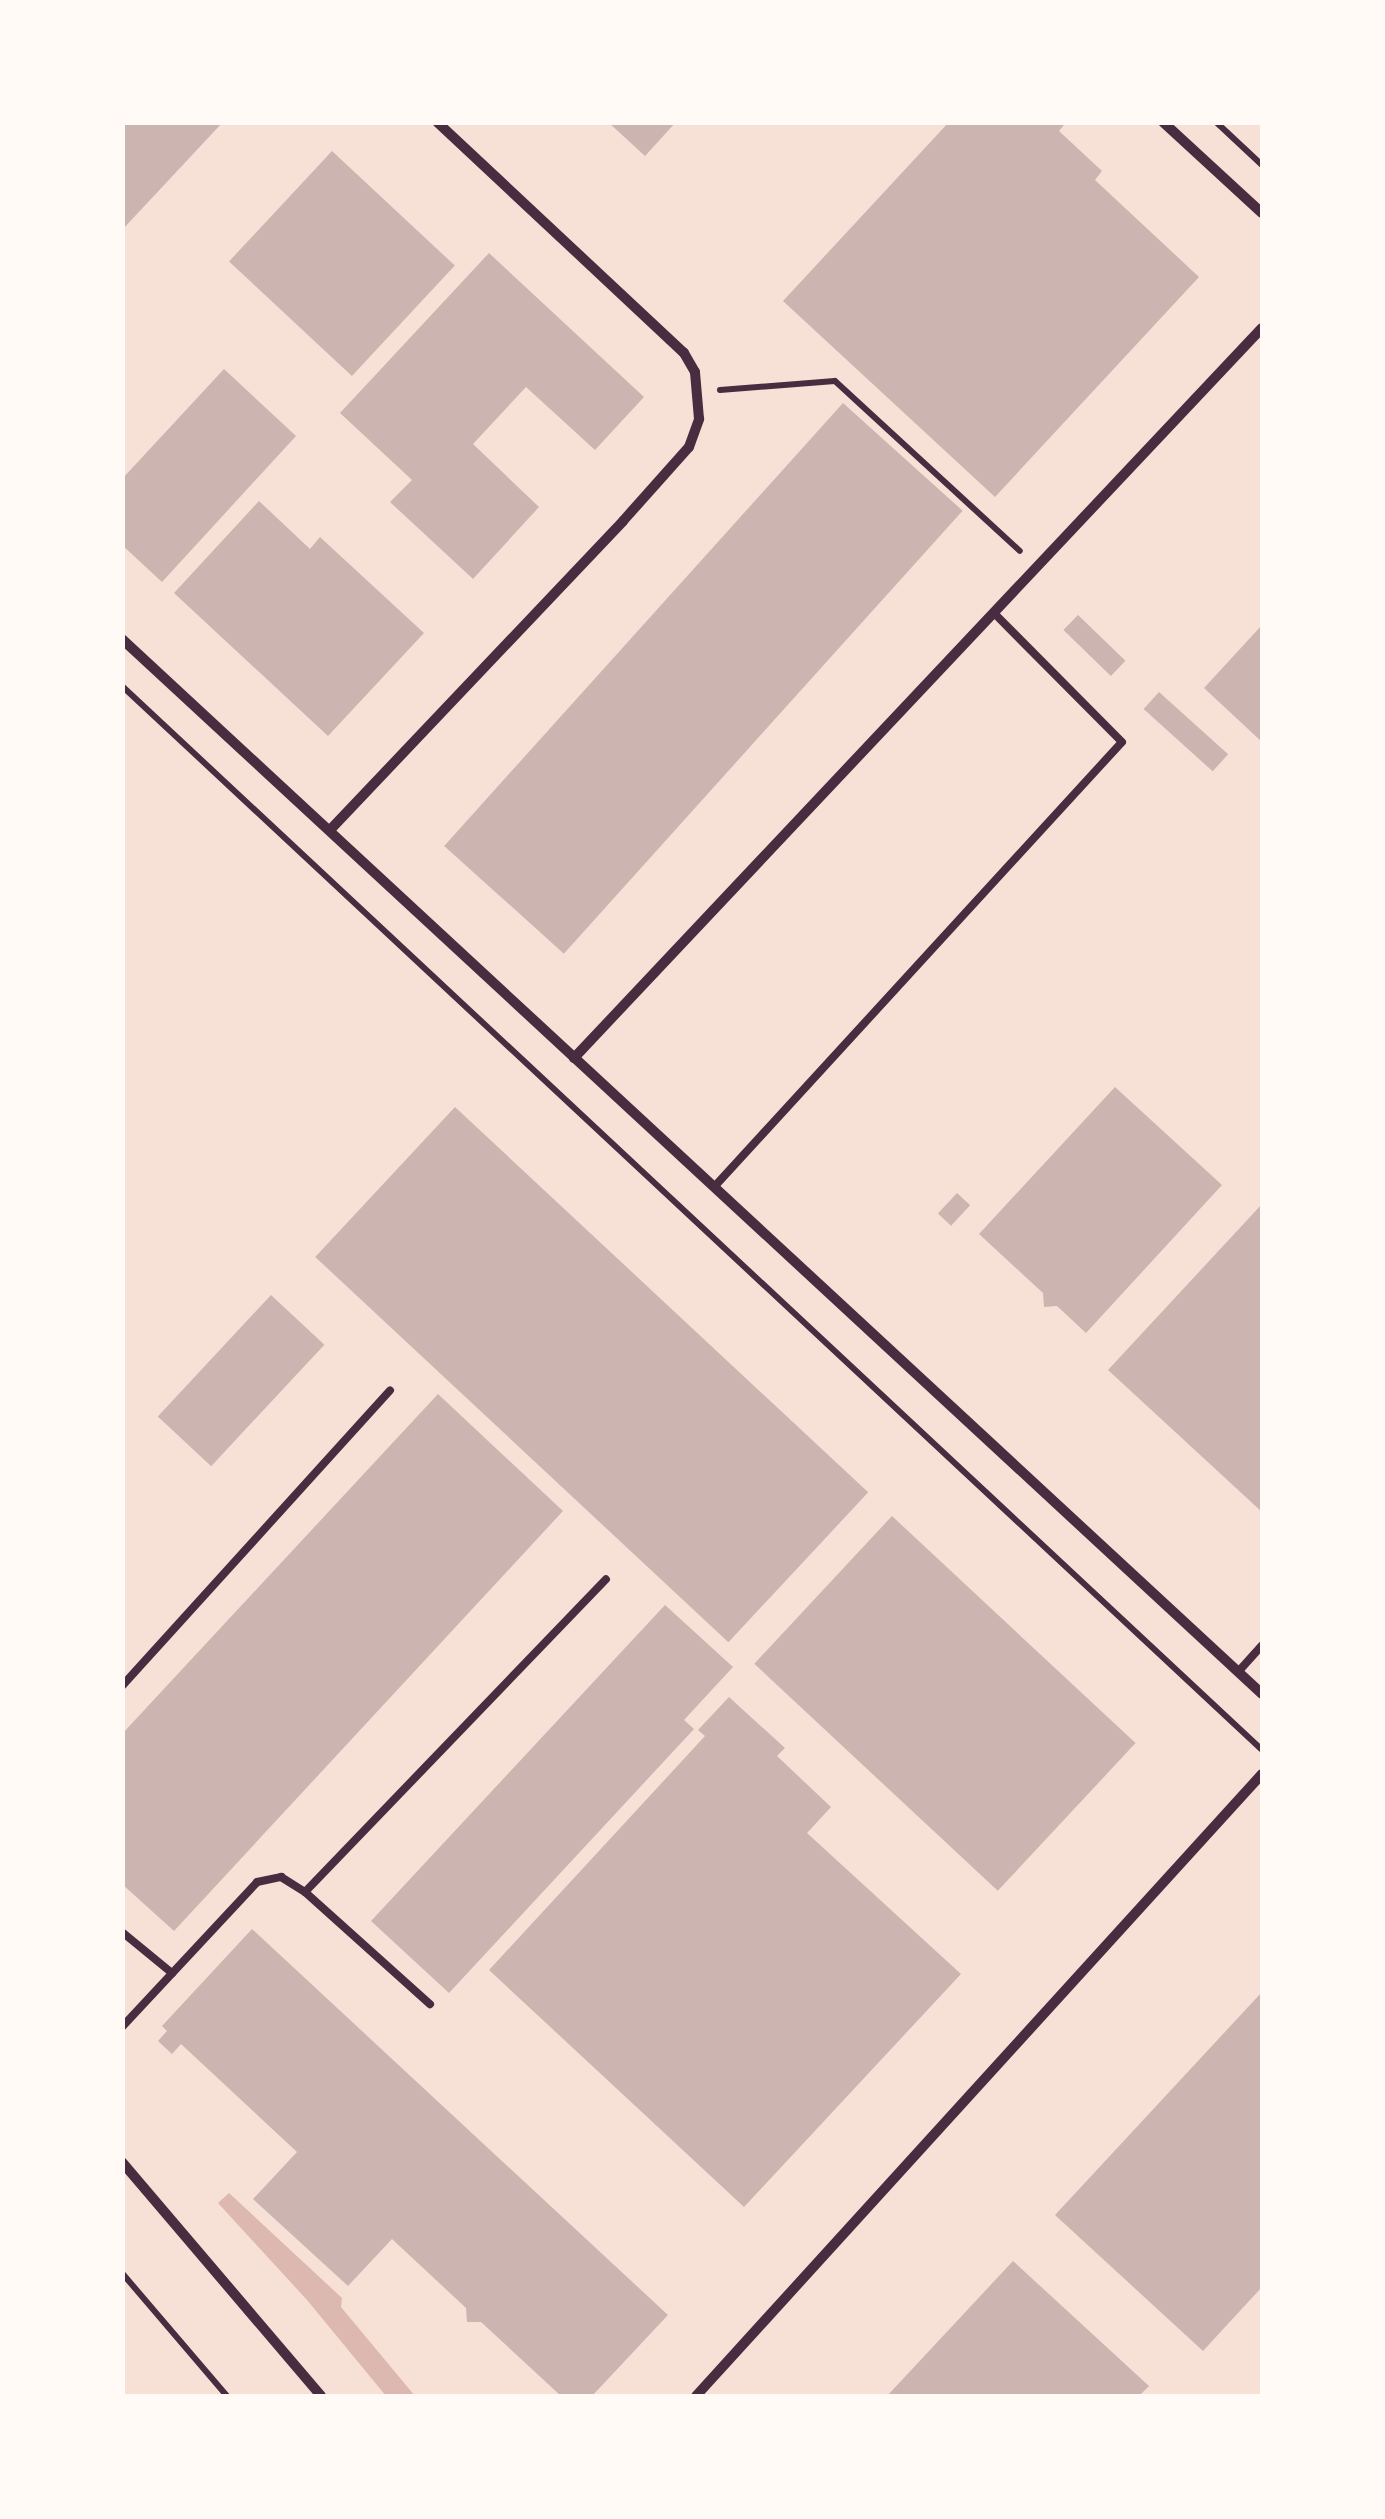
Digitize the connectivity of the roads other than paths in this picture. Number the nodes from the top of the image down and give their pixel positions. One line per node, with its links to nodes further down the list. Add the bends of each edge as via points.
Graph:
1 (438, 122): 7 (street, via 675,344 695,372 699,419 690,446)
2 (1163, 122): 3 (street)
3 (1262, 213)
4 (1262, 328): 5 (street)
5 (995, 614): 8 (street); 9 (lane, via 1122,742)
6 (122, 639): 7 (street)
7 (330, 830): 8 (street)
8 (574, 1058): 9 (street)
9 (715, 1186): 13 (street)
10 (390, 1390): 14 (lane)
11 (606, 1579): 17 (lane)
12 (1262, 1645): 13 (lane)
13 (1238, 1672): 15 (street)
14 (122, 1686)
15 (1262, 1694)
16 (1262, 1774): 24 (street)
17 (305, 1892): 19 (lane, via 281,1877 257,1882); 20 (lane)
18 (122, 1932): 19 (lane)
19 (172, 1973): 21 (lane)
20 (430, 2004)
21 (122, 2026)
22 (122, 2162): 23 (street)
23 (321, 2396)
24 (696, 2396)

